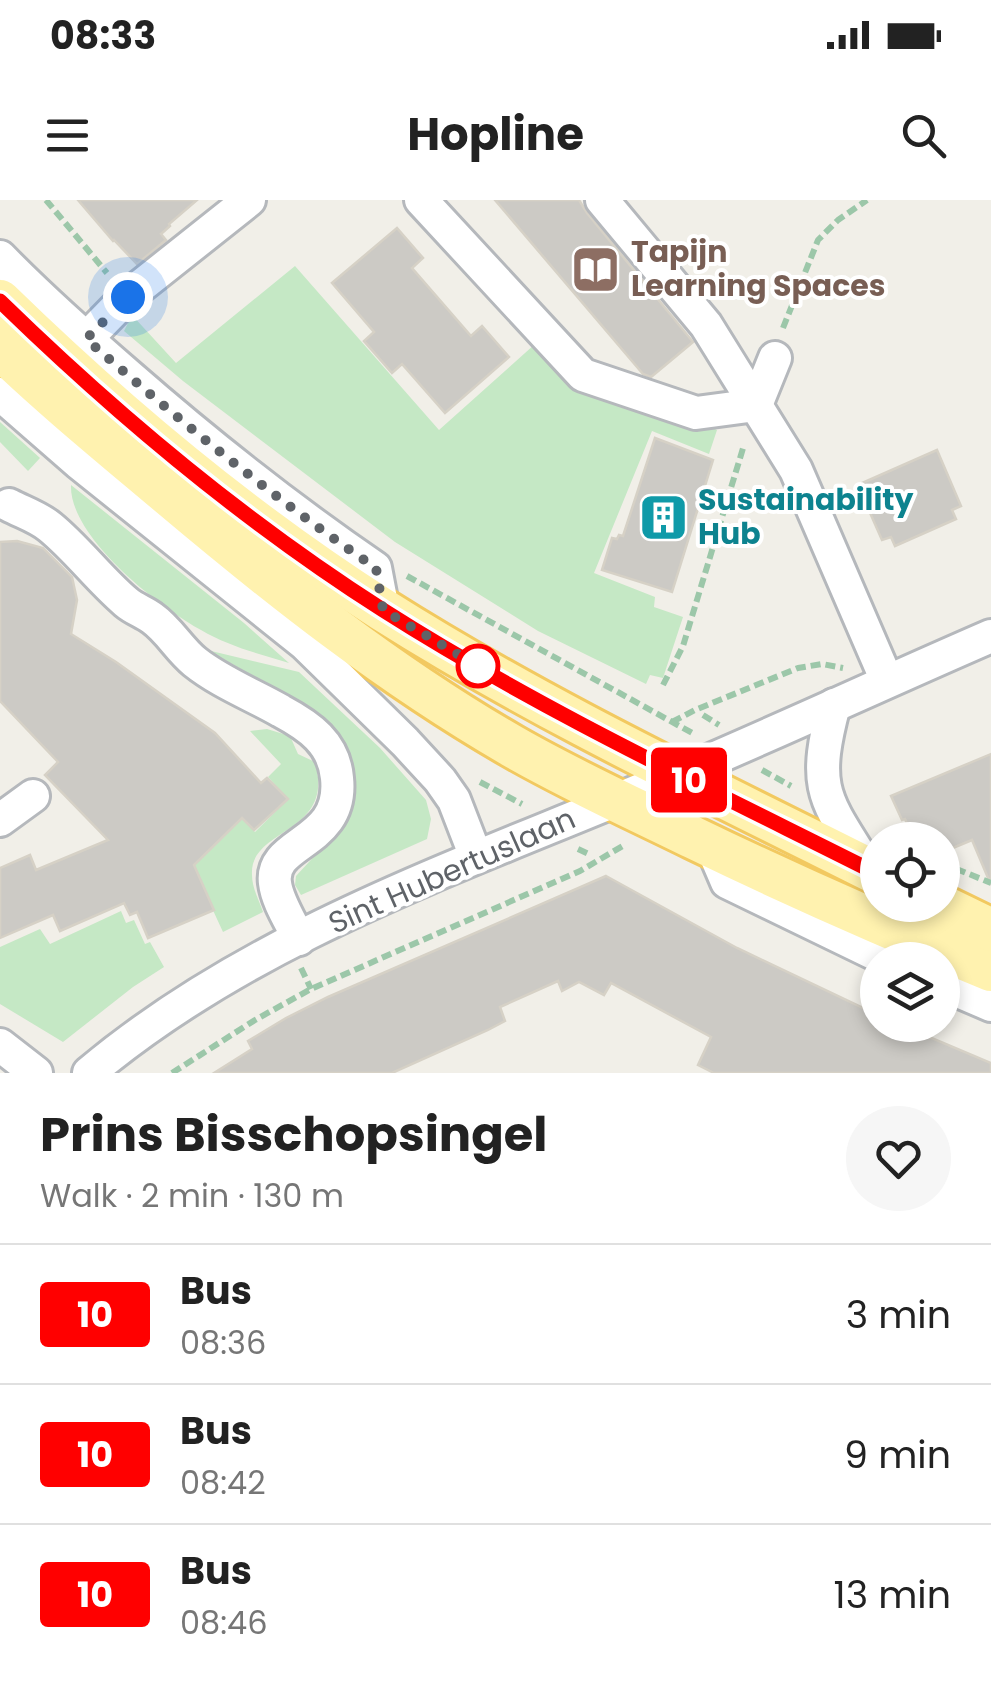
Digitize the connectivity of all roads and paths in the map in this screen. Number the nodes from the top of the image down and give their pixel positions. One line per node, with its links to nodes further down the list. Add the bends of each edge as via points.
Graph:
1 (248, 200): 7 (street)
2 (421, 200): 13 (street, via 582,375 696,413)
3 (602, 200): 13 (street, via 706,325)
4 (867, 200): 11 (path, via 818,240)
5 (50, 202): 7 (path)
6 (0, 258): 9 (street)
7 (128, 297): 9 (street)
8 (0, 301): 17 (main road, via 190,468)
9 (86, 339): 17 (street, via 290,508 376,568)
10 (0, 348): 15 (main road)
11 (775, 358): 13 (street)
12 (0, 394): 18 (street)
13 (756, 406): 21 (street, via 796,470); 22 (path, via 684,646)
14 (9, 506): 37 (street, via 48,525 195,662 309,726 324,742 338,779 332,815 286,854 274,877)
15 (265, 575): 18 (street); 28 (main road, via 406,681)
16 (411, 578): 24 (path)
17 (383, 610): 26 (main road)
18 (279, 621): 33 (street, via 440,780)
19 (991, 636): 21 (street, Sint Hubertuslaan)
20 (822, 664): 24 (path, via 785,672)
21 (887, 681): 23 (street, Sint Hubertuslaan)
22 (663, 686)
23 (834, 705): 26 (street, Sint Hubertuslaan); 32 (street, via 822,781 829,806)
24 (672, 722): 25 (path)
25 (704, 740)
26 (678, 775): 28 (street, Sint Hubertuslaan); 34 (main road)
27 (33, 796): 29 (street)
28 (615, 801): 31 (main road); 33 (street, Sint Hubertuslaan)
29 (0, 820)
30 (625, 845): 45 (path, via 311,989)
31 (712, 847): 38 (street, via 727,882); 39 (main road)
32 (860, 851)
33 (476, 856): 37 (street, Sint Hubertuslaan)
34 (860, 865)
35 (960, 914): 36 (main road)
36 (990, 928)
37 (299, 938): 44 (street, Sint Hubertuslaan, via 178,1006)
38 (860, 947)
39 (991, 970)
40 (960, 992): 41 (street)
41 (991, 1005)
42 (0, 1045): 43 (street)
43 (36, 1073)
44 (90, 1073)
45 (172, 1073)

